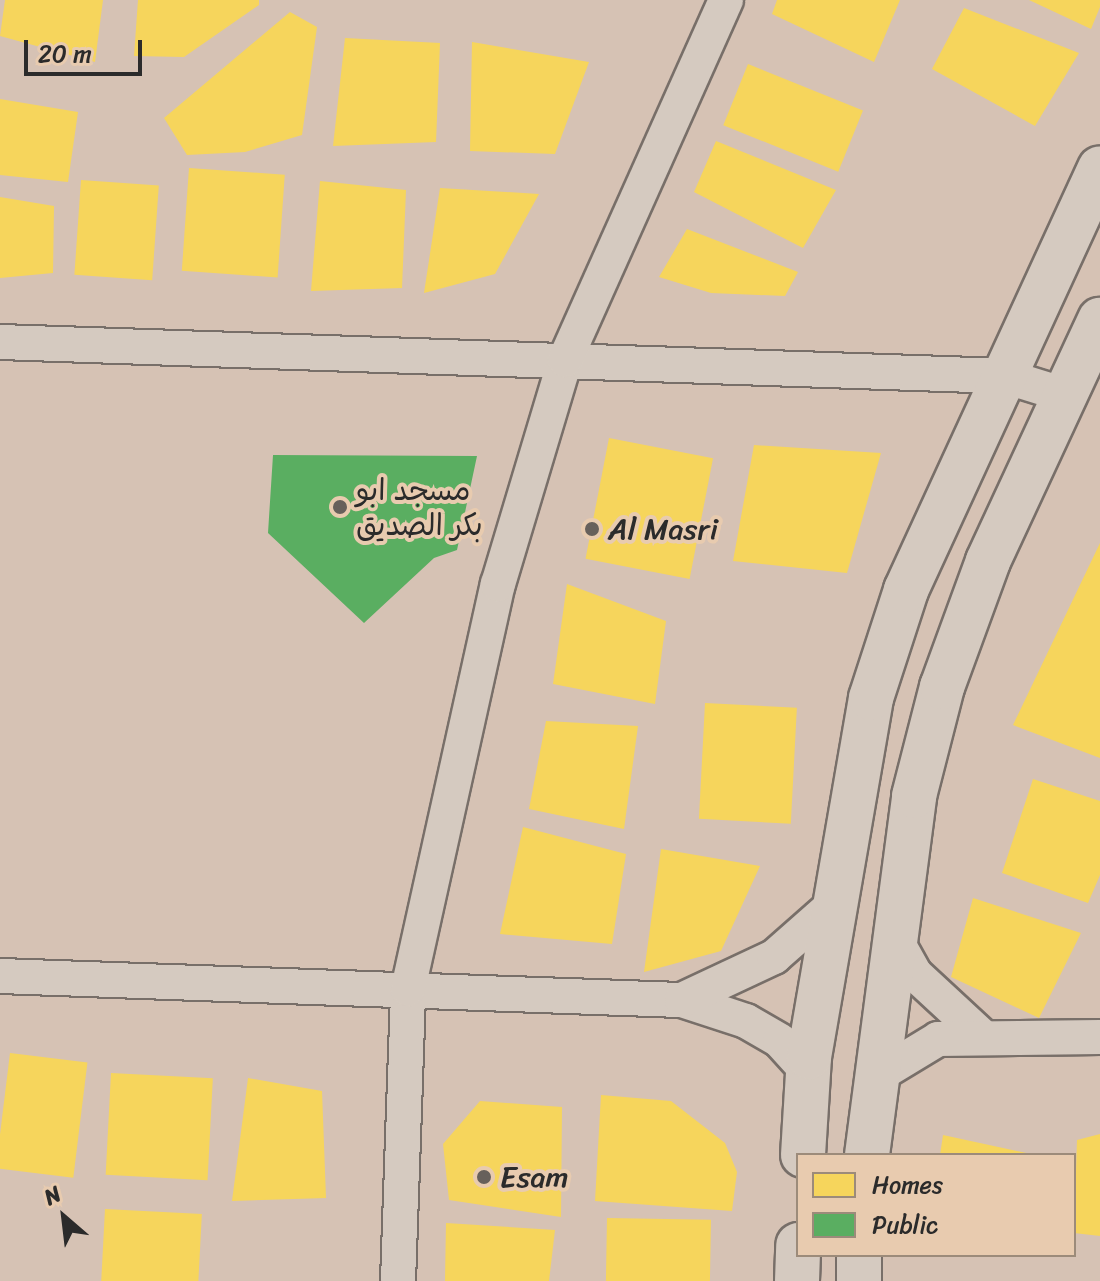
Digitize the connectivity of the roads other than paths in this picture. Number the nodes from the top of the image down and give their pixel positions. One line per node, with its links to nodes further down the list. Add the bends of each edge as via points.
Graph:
1 (726, 0): 5 (street)
2 (1100, 168): 6 (main road)
3 (1100, 320): 7 (main road)
4 (0, 342): 5 (street)
5 (565, 360): 6 (street); 11 (street, via 498,584)
6 (1004, 376): 7 (street); 8 (main road, via 906,590 871,698)
7 (1065, 395): 9 (main road, via 988,561 942,687 914,796)
8 (833, 905): 12 (street, via 774,957); 15 (main road)
9 (895, 938): 13 (street, via 915,974); 16 (main road)
10 (0, 976): 11 (street)
11 (408, 989): 12 (street); 21 (street)
12 (682, 1000): 15 (street, via 746,1021 780,1041)
13 (982, 1036): 14 (street); 16 (street, via 926,1043)
14 (1100, 1037)
15 (808, 1072): 17 (main road)
16 (877, 1076): 18 (main road)
17 (803, 1153)
18 (867, 1153)
19 (798, 1257): 22 (main road)
20 (859, 1257): 23 (main road)
21 (398, 1281)
22 (797, 1281)
23 (859, 1281)

